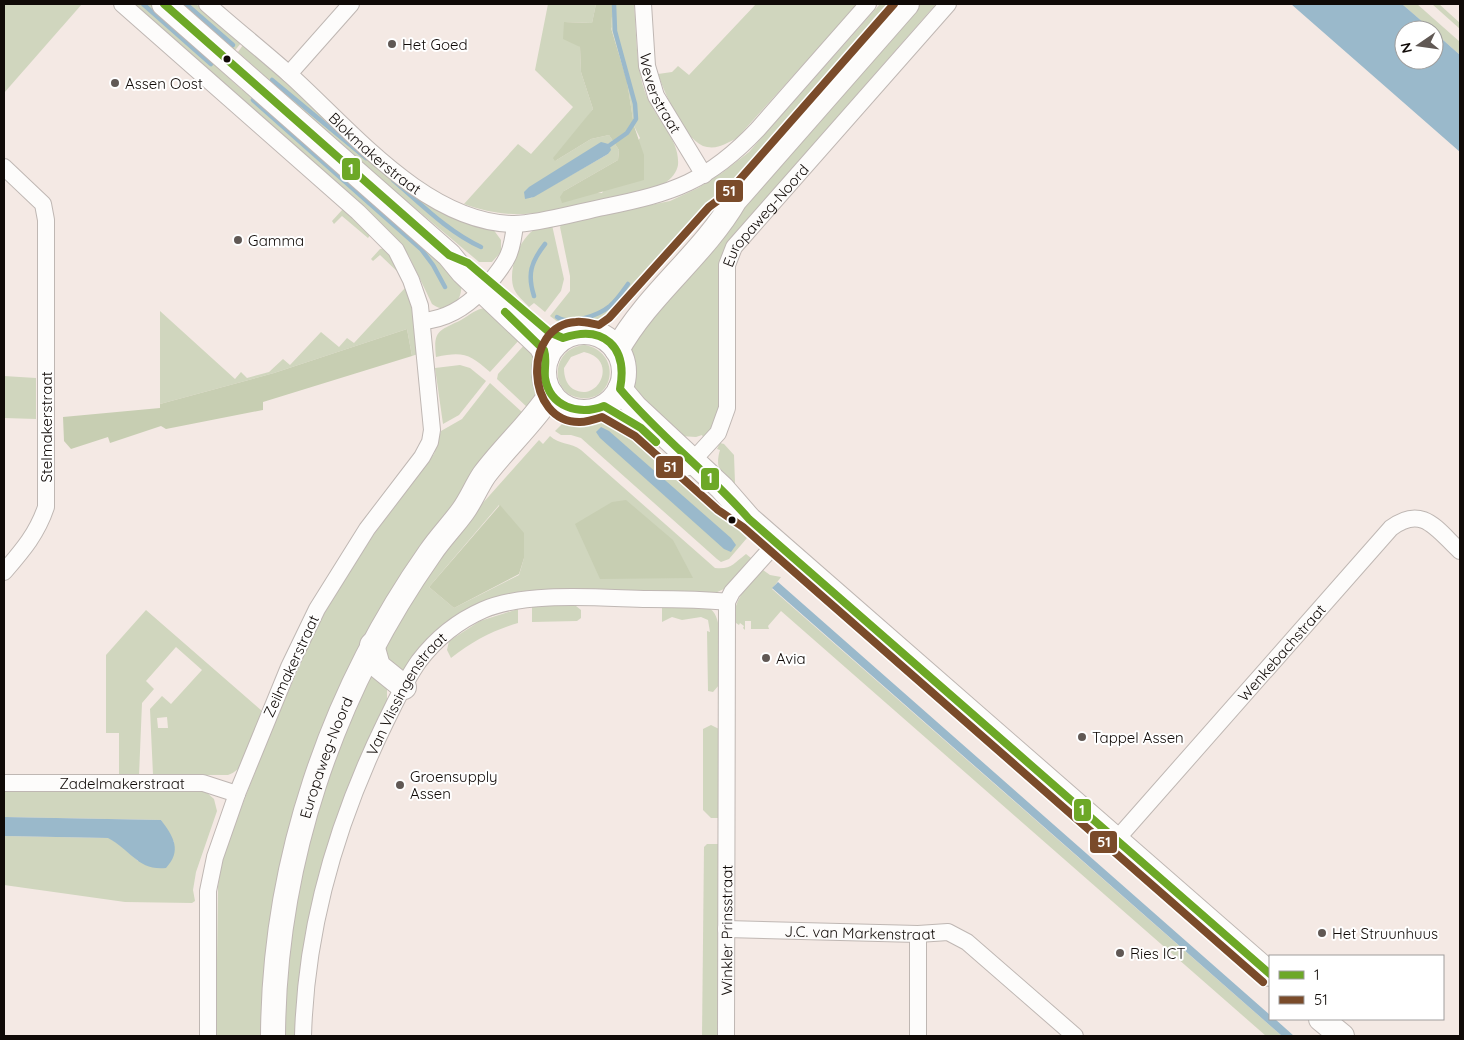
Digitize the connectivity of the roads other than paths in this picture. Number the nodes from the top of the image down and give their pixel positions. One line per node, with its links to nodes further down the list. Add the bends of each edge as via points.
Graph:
1 (122, 4): 14 (street, via 386,238 411,280)
2 (164, 4): 13 (street, via 450,255 468,263)
3 (207, 4): 9 (street, Blokmakerstraat)
4 (351, 4): 9 (street)
5 (643, 4): 11 (street, Weverstraat, via 651,83 672,125)
6 (868, 4): 11 (street, via 746,142)
7 (907, 4): 16 (street, Europaweg-Noord, via 735,200 716,214 616,325)
8 (948, 4): 21 (street, Europaweg-Noord, via 734,247 727,265 727,408 718,433)
9 (289, 74): 12 (street, Blokmakerstraat, via 410,185 458,212)
10 (4, 166): 24 (street, Stelmakerstraat, via 44,204 46,220 46,507 31,540)
11 (704, 175): 12 (street, via 673,191 640,200)
12 (515, 224): 13 (street, via 507,262)
13 (486, 286): 14 (street, via 466,306 436,320); 15 (street, via 549,332); 17 (street, via 542,346)
14 (423, 321): 29 (street, Zeilmakerstraat, via 432,430 430,442 358,541 317,609 281,684)
15 (563, 338): 16 (street, via 582,332); 17 (street)
16 (609, 343): 18 (street, via 624,369)
17 (547, 357): 19 (street, via 545,376)
18 (620, 389): 20 (street); 21 (street)
19 (559, 401): 20 (street, via 586,412); 26 (street, Europaweg-Noord, via 551,421 496,482 463,510 422,565)
20 (604, 406): 21 (street, via 641,428)
21 (689, 464): 22 (street, via 725,502)
22 (776, 542): 25 (street); 30 (street)
23 (1460, 551): 30 (street, Wenkebachstraat, via 1419,517 1406,518 1391,528)
24 (4, 572)
25 (727, 602): 27 (street, Van Vlissingenstraat, via 595,597 537,599 496,606 470,618 438,640 420,660); 31 (street, Winkler Prinsstraat)
26 (372, 645): 27 (street, via 378,666); 36 (street, Europaweg-Noord, via 335,724 307,802 289,878 276,967)
27 (404, 687): 37 (street, Van Vlissingenstraat, via 358,784 334,851 316,923)
28 (4, 783): 29 (street, Zadelmakerstraat, via 204,783)
29 (237, 794): 35 (street, Zeilmakerstraat, via 215,857 208,891)
30 (1116, 840): 33 (street)
31 (726, 930): 32 (street, J.C. van Markenstraat); 38 (street, Winkler Prinsstraat)
32 (918, 934): 39 (street); 40 (street, J.C. van Markenstraat, via 948,932 966,942)
33 (1269, 973)
34 (1322, 1020): 41 (street)
35 (208, 1036)
36 (273, 1036)
37 (303, 1036)
38 (726, 1036)
39 (918, 1036)
40 (1075, 1036)
41 (1342, 1036)

